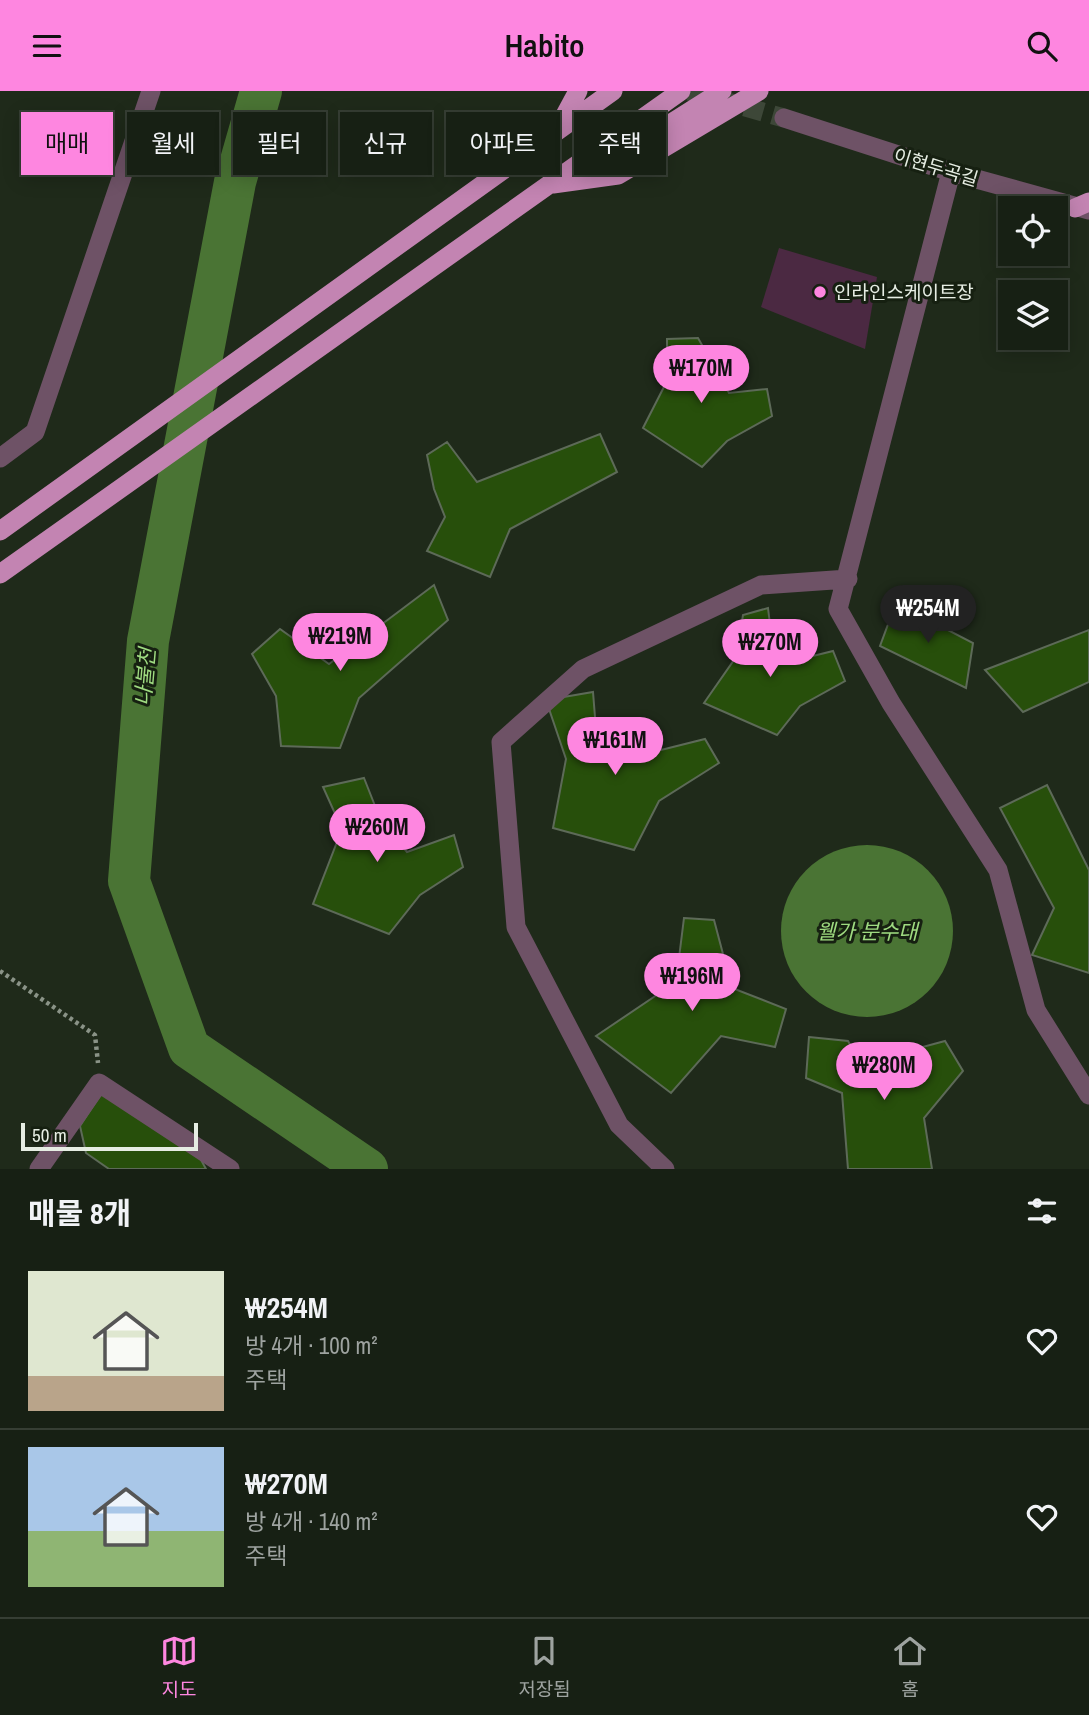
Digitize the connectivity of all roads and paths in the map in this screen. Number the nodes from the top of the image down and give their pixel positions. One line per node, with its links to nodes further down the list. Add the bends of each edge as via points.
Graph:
1 (151, 91): 17 (street, via 35,432)
2 (578, 91): 9 (highway)
3 (613, 91): 11 (highway)
4 (681, 91): 7 (highway)
5 (722, 91): 10 (highway)
6 (759, 91): 15 (highway, via 618,175)
7 (652, 112)
8 (784, 118): 13 (street, 이현두곡길)
9 (560, 125)
10 (666, 126)
11 (560, 129)
12 (574, 167): 15 (highway)
13 (951, 172): 16 (street, 이현두곡길); 20 (street)
14 (496, 175): 18 (highway)
15 (550, 184): 19 (highway)
16 (1084, 207)
17 (0, 458)
18 (0, 531)
19 (0, 574)
20 (848, 579): 23 (street, via 838,609 891,703 998,870 1036,1010); 26 (street, via 761,585 583,669 501,742 516,927 619,1125)
21 (0, 971): 22 (path, via 95,1035)
22 (99, 1083): 24 (street); 25 (street)
23 (1089, 1095)
24 (39, 1169)
25 (230, 1169)
26 (665, 1169)

